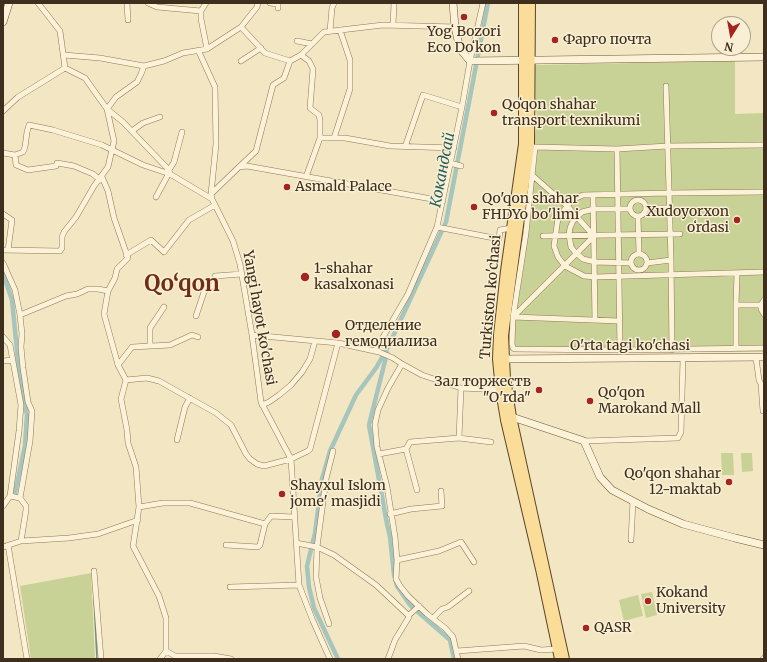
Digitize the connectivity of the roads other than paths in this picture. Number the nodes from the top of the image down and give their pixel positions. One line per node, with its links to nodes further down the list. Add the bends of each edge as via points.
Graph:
1 (9, 3): 17 (main road)
2 (38, 3): 28 (street, via 60,31)
3 (127, 3): 16 (street)
4 (148, 3): 15 (street, via 158,7)
5 (206, 3): 15 (street)
6 (258, 3): 19 (street)
7 (270, 3): 14 (street, via 278,4)
8 (334, 3): 22 (street)
9 (394, 3): 18 (street)
10 (453, 3): 20 (main road)
11 (483, 3): 33 (street)
12 (523, 3): 31 (main road, Turkiston ko'chasi)
13 (531, 3): 31 (main road, Turkiston ko'chasi)
14 (278, 8)
15 (201, 11): 26 (street)
16 (128, 20)
17 (3, 22)
18 (393, 25): 20 (street); 21 (street)
19 (241, 27): 25 (street); 26 (street)
20 (455, 27): 33 (main road, via 460,49)
21 (340, 30): 22 (street); 45 (street, via 350,60 350,89)
22 (330, 31): 24 (street, via 324,32)
23 (298, 41): 24 (street)
24 (312, 44): 29 (street)
25 (261, 48): 32 (street, via 265,53); 34 (street)
26 (207, 49): 27 (street)
27 (199, 52): 35 (street, via 183,53); 65 (street, via 215,87 216,144)
28 (64, 54): 35 (street); 36 (street)
29 (301, 55): 32 (street); 44 (street, via 310,60 313,69 310,108 319,115)
30 (764, 57): 31 (main road)
31 (527, 60): 33 (main road); 79 (main road, Turkiston ko'chasi, via 523,144); 129 (main road, Turkiston ko'chasi, via 530,146)
32 (290, 61): 56 (street, via 284,78 273,85 256,151)
33 (470, 61): 38 (street)
34 (241, 62)
35 (144, 66): 39 (street, via 137,82 116,97)
36 (65, 68): 39 (street, via 85,78); 40 (street, via 18,97)
37 (666, 86): 47 (street)
38 (462, 107): 48 (street, via 422,95); 49 (street)
39 (107, 109): 42 (street); 51 (street, via 114,141)
40 (3, 111)
41 (160, 117): 42 (street, via 143,122)
42 (132, 131): 57 (street)
43 (182, 132): 57 (street)
44 (320, 138): 45 (street); 59 (street)
45 (334, 138): 48 (street)
46 (764, 145): 47 (street)
47 (668, 146): 50 (street); 62 (street)
48 (405, 147): 49 (street)
49 (454, 148): 54 (street)
50 (617, 149): 58 (street, via 535,147); 64 (street)
51 (112, 150): 53 (street, via 29,124 23,152); 57 (street, via 143,165); 60 (street, via 108,168)
52 (3, 153): 53 (street)
53 (15, 154): 60 (street, via 16,166 28,170 56,166 57,163 74,166)
54 (450, 164): 55 (street); 67 (street)
55 (460, 166)
56 (239, 167): 59 (street, via 247,166); 65 (street)
57 (169, 172): 65 (street); 66 (street)
58 (532, 175): 69 (street); 113 (street)
59 (306, 177): 67 (street)
60 (101, 178): 88 (street, via 64,232 60,251); 91 (street, via 108,191)
61 (764, 192): 62 (street)
62 (669, 193): 64 (street); 71 (street)
63 (593, 195): 64 (street); 69 (street, via 582,195); 72 (street)
64 (617, 195): 73 (street)
65 (212, 196): 68 (street, Yangi hayot ko'chasi)
66 (156, 197)
67 (443, 202): 78 (street)
68 (215, 205): 91 (street, via 189,220 164,252 151,240); 101 (street, Yangi hayot ko'chasi, via 233,241)
69 (567, 206): 77 (street); 85 (street, via 558,218)
70 (646, 208): 71 (street); 74 (street, via 643,201 638,200 631,203); 76 (street, via 644,214)
71 (670, 208): 81 (street)
72 (594, 209): 73 (street); 77 (street, via 582,212); 86 (street)
73 (617, 209): 74 (street); 87 (street)
74 (630, 209): 76 (street)
75 (3, 214): 88 (street, via 12,220)
76 (638, 216): 80 (street)
77 (576, 217): 83 (street); 86 (street)
78 (437, 227): 79 (street, via 498,239 500,230); 126 (street, via 408,294)
79 (511, 228): 129 (main road, Turkiston ko'chasi, via 499,318)
80 (638, 234): 81 (street); 87 (street); 90 (street)
81 (670, 234): 82 (street); 92 (street)
82 (680, 234)
83 (569, 235): 85 (street); 86 (street); 89 (street, via 571,247)
84 (543, 236): 85 (street)
85 (554, 236): 98 (street, via 556,252)
86 (594, 236): 87 (street); 89 (street); 93 (street)
87 (618, 236): 94 (street)
88 (5, 250)
89 (577, 254): 93 (street); 98 (street)
90 (639, 254): 95 (street, via 632,257); 97 (street, via 644,255)
91 (126, 255): 105 (street, via 128,258 117,269)
92 (671, 260): 97 (street); 102 (street)
93 (595, 262): 94 (street); 104 (street)
94 (618, 262): 95 (street); 103 (street)
95 (631, 262): 97 (street, via 632,267 639,270)
96 (3, 263): 111 (street, via 15,290)
97 (647, 263)
98 (565, 266): 104 (street, via 584,276); 113 (street)
99 (764, 272): 100 (street)
100 (737, 273): 102 (street); 107 (street)
101 (242, 274): 112 (street, via 215,276 214,285 209,286 204,292); 116 (street, Yangi hayot ko'chasi)
102 (671, 275): 103 (street); 125 (street)
103 (619, 276): 104 (street); 115 (street)
104 (595, 277): 114 (street)
105 (108, 291): 111 (street, via 88,290 66,296); 134 (street, via 104,314)
106 (764, 300): 108 (street)
107 (736, 305): 108 (street); 122 (street)
108 (761, 305): 110 (street)
109 (164, 307): 121 (street, via 150,328)
110 (764, 314)
111 (20, 316): 153 (street, via 20,347 28,402 32,411 30,441)
112 (196, 316)
113 (513, 317): 114 (street); 124 (street, via 512,344 515,349)
114 (595, 320): 115 (street)
115 (619, 320): 124 (street)
116 (252, 335): 119 (street); 139 (street, Yangi hayot ko'chasi)
117 (3, 337): 131 (street, via 10,345)
118 (198, 337): 121 (street, via 192,335 170,345)
119 (315, 341): 120 (street); 139 (street, via 310,359 302,372 279,395)
120 (338, 343): 126 (street); 149 (street, via 312,443 308,451)
121 (150, 345): 134 (street, via 132,347)
122 (736, 348): 123 (street); 125 (street)
123 (764, 348)
124 (620, 350): 125 (street)
125 (672, 350)
126 (377, 352): 133 (street)
127 (756, 358): 128 (main road, O'rta tagi ko'chasi); 130 (main road, O'rta tagi ko'chasi); 140 (street)
128 (764, 358)
129 (501, 359): 130 (main road, O'rta tagi ko'chasi); 137 (main road, Turkiston ko'chasi); 141 (main road, Turkiston ko'chasi)
130 (683, 359): 144 (street, via 681,432 678,438)
131 (13, 360): 132 (street); 152 (street, via 21,404)
132 (3, 361)
133 (402, 364): 136 (street, via 422,375); 148 (street, via 378,410 375,424)
134 (118, 365): 135 (street)
135 (126, 380): 138 (street, via 147,378 159,381); 156 (street, via 120,399 128,430 128,443 136,467)
136 (461, 388): 137 (street); 142 (street)
137 (500, 390): 178 (main road, Turkiston ko'chasi)
138 (190, 398): 143 (street); 149 (street, via 231,425 250,460 264,466)
139 (262, 405): 149 (street, Yangi hayot ko'chasi)
140 (763, 411)
141 (512, 417): 144 (main road); 189 (main road, Turkiston ko'chasi)
142 (459, 438): 145 (street); 146 (street, via 410,442)
143 (177, 440)
144 (584, 441): 154 (main road, via 600,477 612,490)
145 (491, 442)
146 (406, 449): 148 (street); 150 (street)
147 (333, 451): 167 (street, via 326,479)
148 (379, 454): 157 (street)
149 (291, 459): 158 (street, Yangi hayot ko'chasi)
150 (417, 490)
151 (441, 491): 157 (street, via 442,506)
152 (10, 496): 153 (street); 155 (street)
153 (20, 498): 162 (street, via 26,506)
154 (633, 501): 161 (street); 165 (main road, via 683,524)
155 (3, 506)
156 (139, 508): 159 (street); 160 (street, via 163,503 190,503)
157 (390, 514): 168 (street)
158 (294, 517): 160 (street, via 271,516); 163 (street, Yangi hayot ko'chasi)
159 (138, 520): 162 (street, via 98,534); 180 (street, via 133,546 159,596 166,618)
160 (265, 524): 164 (street, via 258,547)
161 (631, 540)
162 (21, 541): 166 (street)
163 (296, 543): 167 (street); 171 (street, Yangi hayot ko'chasi)
164 (226, 545)
165 (764, 545)
166 (5, 546): 181 (street)
167 (317, 547): 175 (street, via 334,555 365,577); 177 (street, via 316,577)
168 (397, 560): 169 (street, via 439,551 461,542); 174 (street, via 396,580)
169 (474, 562)
170 (94, 571): 182 (street)
171 (299, 585): 172 (street); 185 (street, Yangi hayot ko'chasi)
172 (230, 587)
173 (469, 591): 176 (street)
174 (418, 607): 175 (street); 176 (street)
175 (410, 614): 186 (street, via 395,640)
176 (433, 618): 179 (street, via 453,637)
177 (329, 624)
178 (557, 649): 179 (street, via 541,650 524,646); 188 (main road, Turkiston ko'chasi)
179 (457, 650): 187 (street)
180 (166, 652): 183 (street); 184 (street, via 175,656 214,656)
181 (27, 659)
182 (101, 659)
183 (160, 659)
184 (230, 659)
185 (330, 659)
186 (388, 659)
187 (458, 659)
188 (559, 659)
189 (565, 659)

